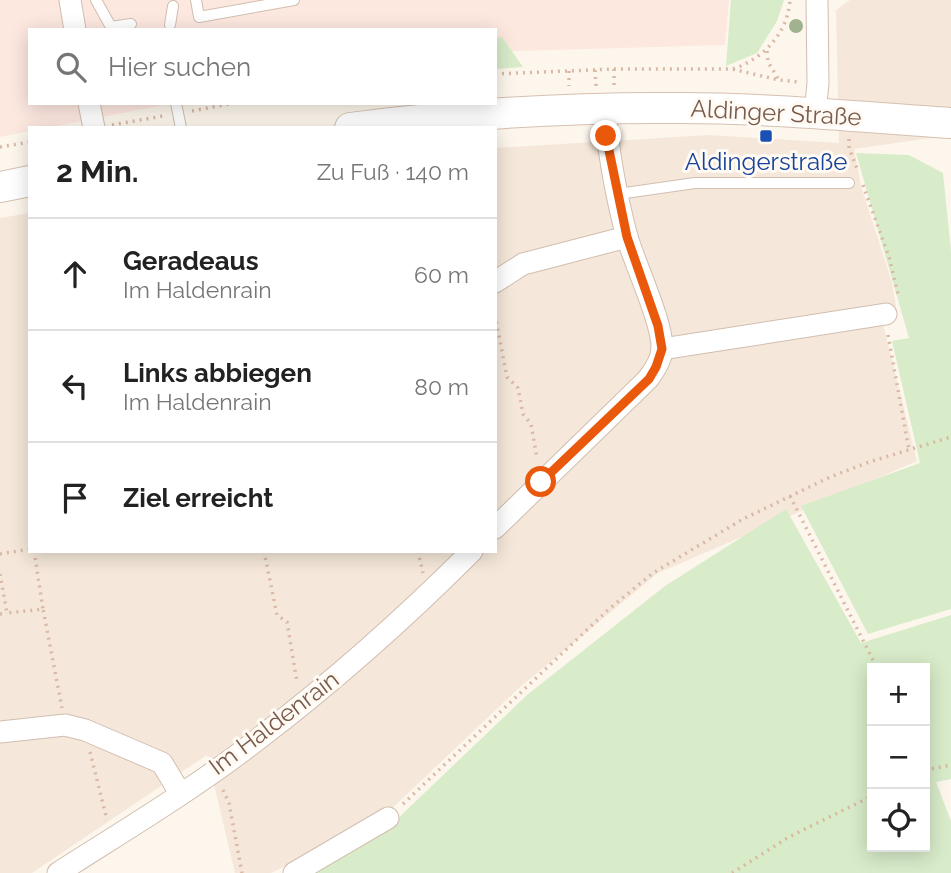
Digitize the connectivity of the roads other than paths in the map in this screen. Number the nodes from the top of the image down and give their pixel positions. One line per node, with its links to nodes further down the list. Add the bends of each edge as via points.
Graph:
1 (96, 0): 7 (lane, via 111,27)
2 (196, 0): 3 (lane, via 199,17)
3 (294, 0)
4 (74, 1): 9 (street)
5 (821, 2): 13 (street)
6 (173, 6): 8 (lane)
7 (131, 24)
8 (170, 25)
9 (75, 28)
10 (89, 105): 15 (street)
11 (176, 105): 16 (lane)
12 (605, 109): 13 (main road, Aldinger Straße); 17 (main road, Aldinger Straße); 21 (street)
13 (815, 113): 14 (main road, Aldinger Straße)
14 (951, 123)
15 (94, 126)
16 (181, 126)
17 (372, 126)
18 (28, 181): 20 (main road)
19 (849, 183): 21 (lane, via 695,183)
20 (0, 187)
21 (618, 194): 22 (street)
22 (627, 237): 23 (street, via 523,264); 25 (street)
23 (497, 281)
24 (886, 314): 25 (street)
25 (662, 349): 26 (street, via 649,379)
26 (497, 526)
27 (470, 553): 29 (street, Im Haldenrain, via 301,705)
28 (0, 732): 29 (street, via 75,728 162,763)
29 (180, 793): 31 (street, Im Haldenrain)
30 (388, 818): 32 (street)
31 (58, 873)
32 (294, 873)

